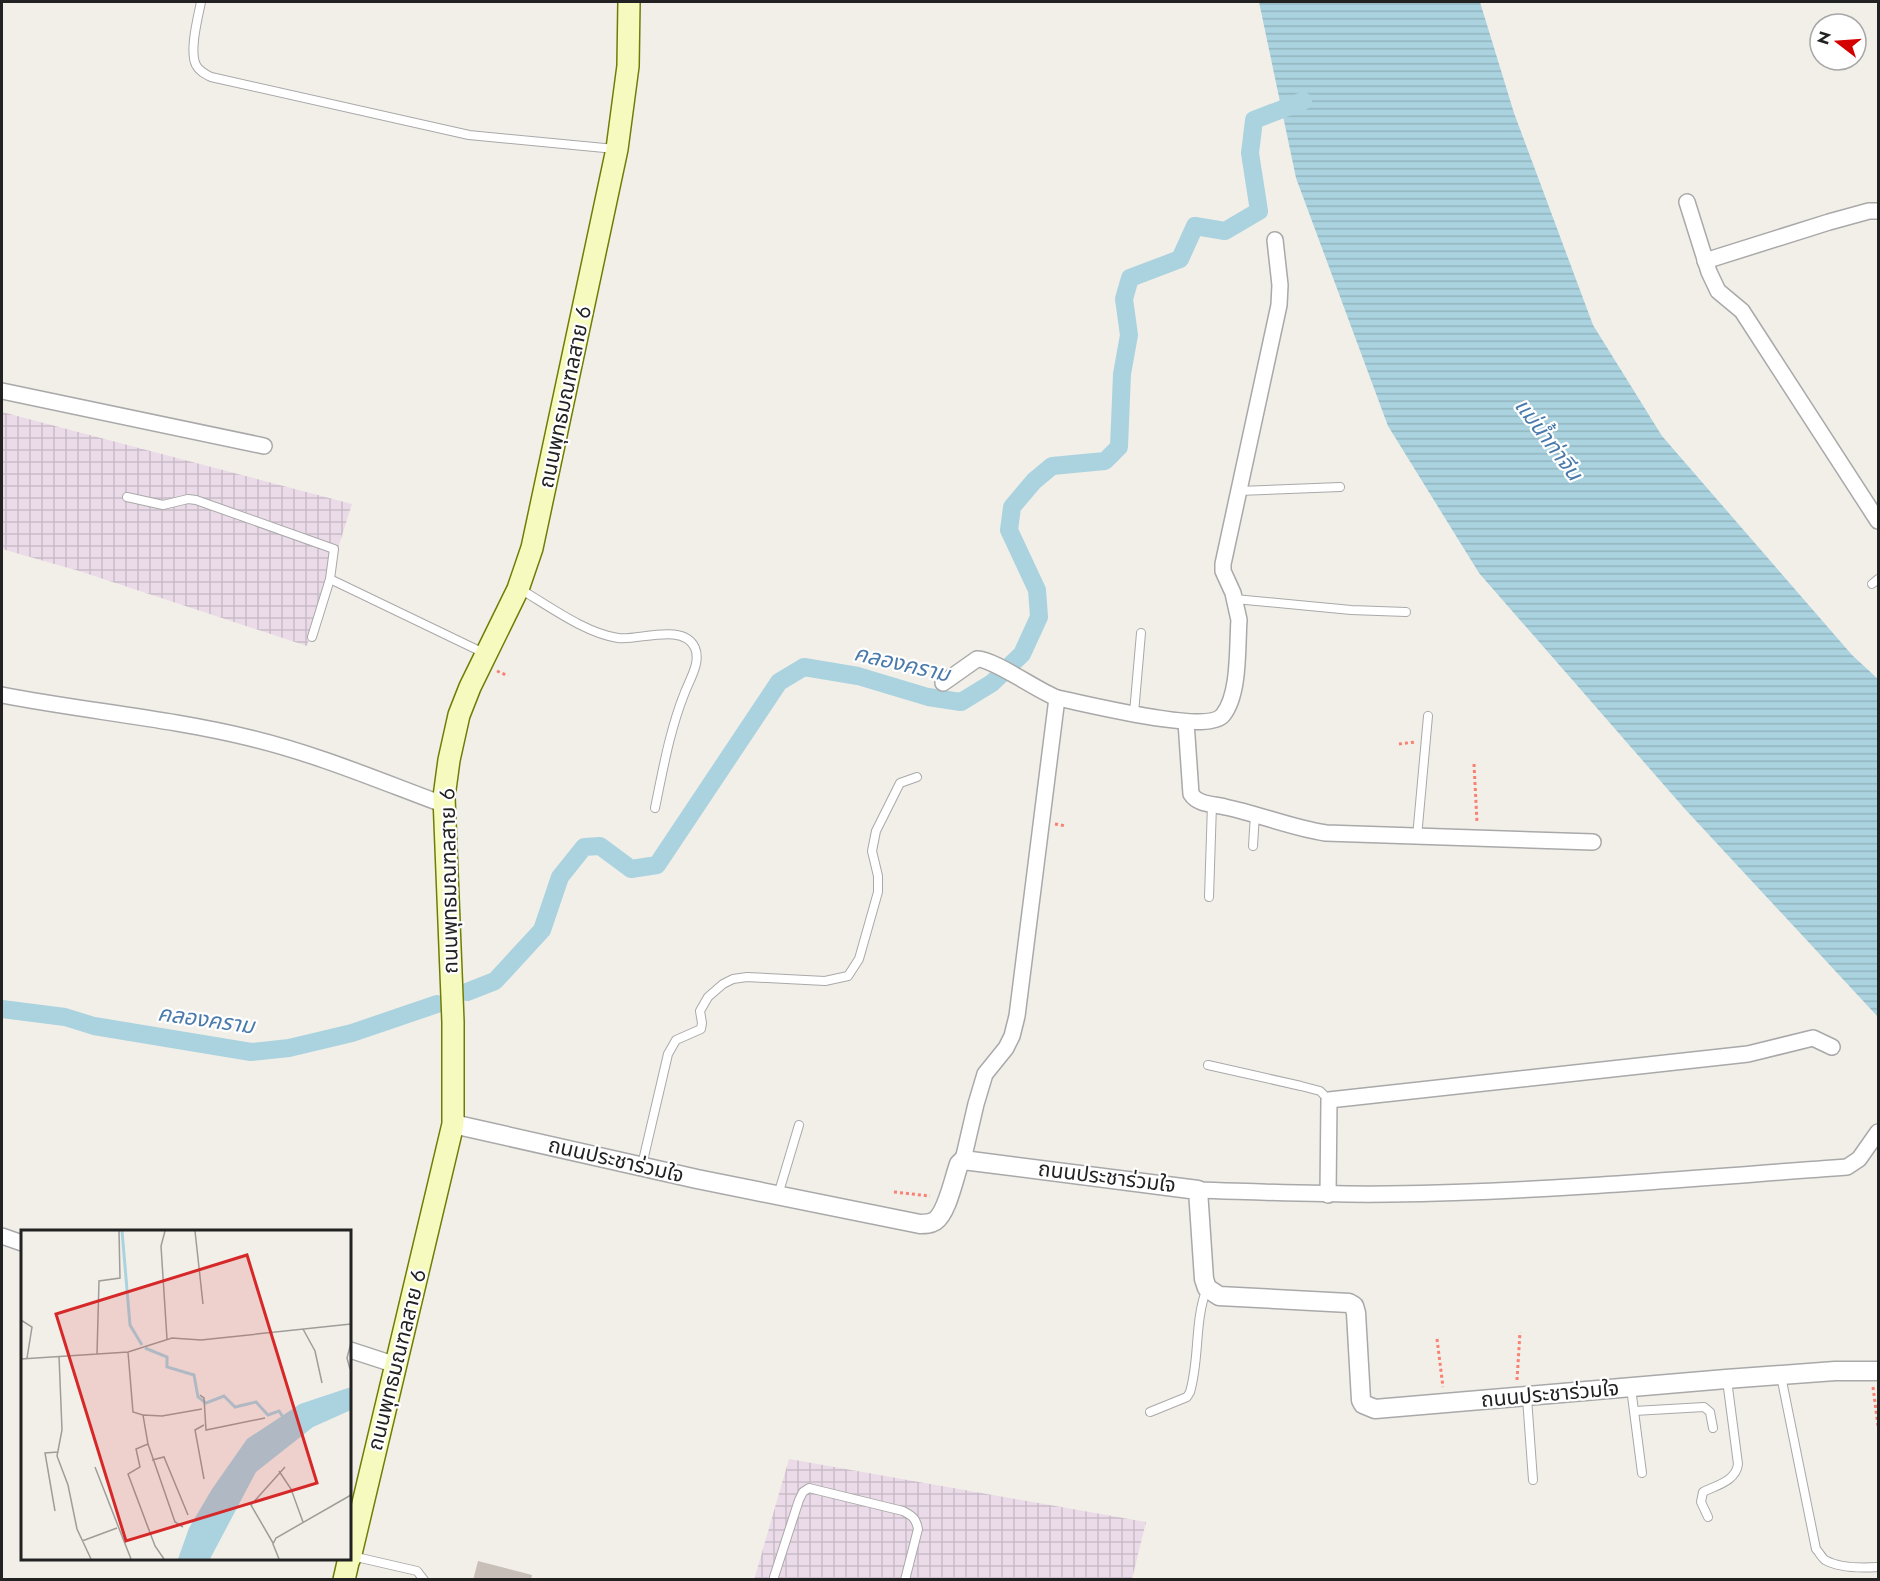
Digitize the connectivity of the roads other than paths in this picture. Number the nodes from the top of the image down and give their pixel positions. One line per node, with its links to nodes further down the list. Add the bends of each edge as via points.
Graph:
1 (201, 2): 3 (lane, via 193,55 196,65 211,77 469,135)
2 (627, 2): 3 (main road, ถนนพุทธมณฑลสาย 6, via 628,66)
3 (617, 149): 15 (main road, ถนนพุทธมณฑลสาย 6, via 532,548)
4 (1687, 202): 7 (street)
5 (1878, 211): 7 (street, via 1828,222)
6 (1275, 240): 11 (street, via 1279,305)
7 (1705, 261): 13 (street, via 1718,291 1742,311)
8 (2, 390): 9 (street)
9 (264, 446)
10 (1340, 487): 11 (lane)
11 (1238, 491): 16 (street, via 1222,564)
12 (127, 497): 14 (lane, via 163,505 196,500 330,546 335,556)
13 (1878, 521)
14 (330, 579): 19 (lane); 20 (lane)
15 (518, 589): 20 (main road, ถนนพุทธมณฑลสาย 6); 30 (lane, via 597,633 631,639 663,633 685,638 696,649 693,675 670,737)
16 (1235, 599): 17 (lane); 26 (street, via 1239,620 1235,679 1228,707 1222,717 1211,722)
17 (1406, 612)
18 (1141, 633): 24 (lane)
19 (312, 637)
20 (487, 654): 29 (main road, ถนนพุทธมณฑลสาย 6, via 459,715)
21 (944, 683): 23 (street, via 982,658)
22 (2, 695): 29 (street, via 247,737 295,750)
23 (1057, 698): 24 (street); 42 (street, via 1017,1016 1006,1047 985,1074)
24 (1134, 713): 26 (street)
25 (1428, 716): 32 (lane)
26 (1186, 722): 28 (street, via 1191,794 1198,801)
27 (917, 777): 43 (lane, via 900,783 876,831 872,850 878,892 859,959 848,976 825,981 747,977 723,984 708,997 700,1011 701,1029 676,1040 668,1054)
28 (1212, 804): 31 (street); 35 (lane)
29 (445, 805): 39 (main road, ถนนพุทธมณฑลสาย 6)
30 (655, 808)
31 (1255, 814): 32 (street, via 1326,833); 34 (lane)
32 (1417, 837): 33 (street)
33 (1593, 842)
34 (1253, 846)
35 (1209, 897)
36 (1832, 1047): 38 (street, via 1813,1038 1748,1054)
37 (1208, 1065): 38 (lane, via 1320,1091)
38 (1329, 1100): 46 (street)
39 (453, 1124): 43 (street, ถนนประชาร่วมใจ); 51 (main road, ถนนพุทธมณฑลสาย 6)
40 (799, 1125): 45 (lane)
41 (1878, 1132): 46 (street, via 1859,1159 1847,1167 1545,1188)
42 (963, 1160): 44 (street, ถนนประชาร่วมใจ); 45 (street, ถนนประชาร่วมใจ, via 958,1164 942,1214 930,1224)
43 (642, 1165): 45 (street, ถนนประชาร่วมใจ)
44 (1198, 1190): 46 (street); 49 (street, ถนนประชาร่วมใจ)
45 (778, 1195)
46 (1328, 1195)
47 (2, 1236): 48 (street)
48 (21, 1243)
49 (1207, 1288): 56 (street, ถนนประชาร่วมใจ, via 1220,1296 1354,1306 1363,1404 1375,1409); 58 (lane, via 1199,1311 1198,1348 1190,1392 1187,1397)
50 (351, 1350): 51 (street)
51 (396, 1365): 63 (main road, ถนนพุทธมณฑลสาย 6)
52 (1871, 1368): 53 (street, ถนนประชาร่วมใจ)
53 (1780, 1375): 54 (street, ถนนประชาร่วมใจ); 66 (lane, via 1816,1549 1824,1560)
54 (1726, 1379): 55 (street, ถนนประชาร่วมใจ); 62 (lane, via 1737,1472 1703,1492 1701,1502)
55 (1631, 1386): 56 (street, ถนนประชาร่วมใจ); 57 (lane)
56 (1522, 1396): 61 (lane)
57 (1634, 1411): 59 (lane, via 1704,1407 1710,1412); 60 (lane)
58 (1150, 1412)
59 (1713, 1428)
60 (1642, 1473)
61 (1533, 1480)
62 (1708, 1517)
63 (351, 1553)
64 (351, 1557): 69 (lane, via 417,1571)
65 (349, 1560): 68 (main road, ถนนพุทธมณฑลสาย 6)
66 (1878, 1567)
67 (774, 1577): 70 (lane, via 799,1500 809,1488 912,1515 918,1529)
68 (344, 1580)
69 (424, 1580)
70 (905, 1580)

